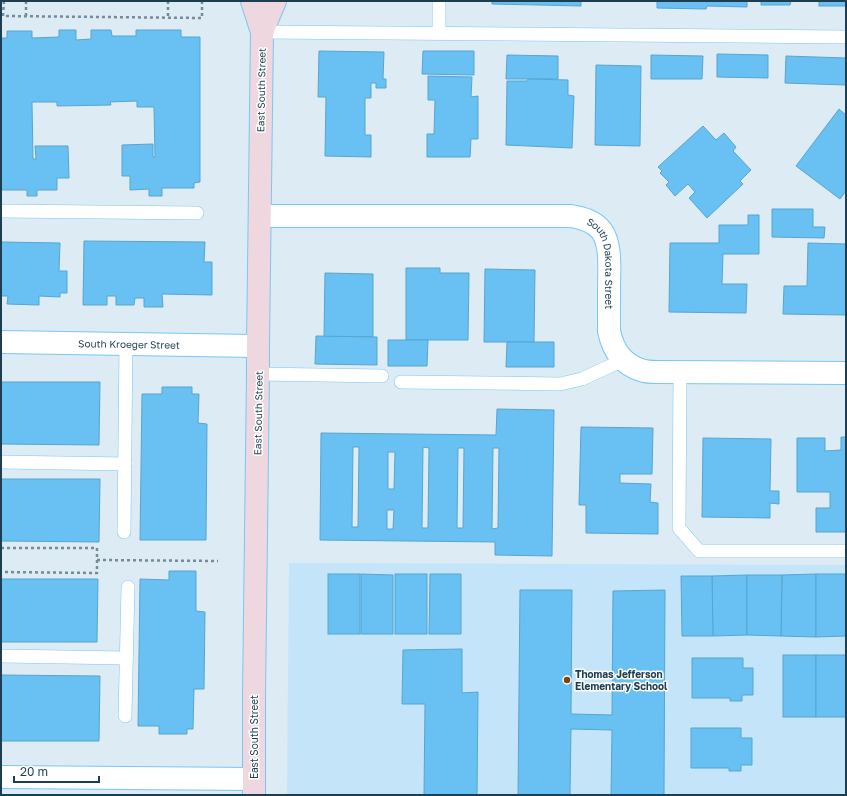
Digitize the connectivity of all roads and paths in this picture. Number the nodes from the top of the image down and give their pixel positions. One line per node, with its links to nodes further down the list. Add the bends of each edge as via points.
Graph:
1 (4, 1): 8 (path, via 3,16)
2 (26, 1): 8 (path)
3 (168, 1): 9 (path)
4 (202, 1): 9 (path, via 202,18)
5 (252, 1): 10 (street, East South Street)
6 (275, 1): 10 (street, East South Street)
7 (439, 1): 11 (lane)
8 (26, 16): 9 (path)
9 (168, 18)
10 (262, 32): 11 (lane); 15 (street, East South Street)
11 (439, 33): 12 (lane)
12 (846, 37)
13 (1, 211): 14 (lane)
14 (197, 212)
15 (260, 216): 18 (street, East South Street); 19 (street, South Dakota Street, via 571,216 588,220 602,231 606,239 609,253 609,331 611,342)
16 (1, 342): 17 (street, South Kroeger Street)
17 (126, 344): 18 (street, South Kroeger Street); 26 (lane)
18 (258, 346): 22 (street, East South Street)
19 (623, 360): 20 (street, South Dakota Street, via 642,371); 24 (lane, via 582,379 560,384)
20 (680, 372): 21 (street, South Dakota Street); 29 (lane, via 679,528 699,551)
21 (846, 373)
22 (258, 374): 23 (lane); 38 (street, East South Street)
23 (382, 376)
24 (400, 382)
25 (1, 462): 26 (lane)
26 (125, 464): 27 (lane)
27 (124, 532)
28 (1, 548): 30 (path, via 97,548)
29 (846, 551)
30 (97, 560): 31 (path); 32 (path, via 97,573)
31 (218, 561)
32 (1, 572)
33 (128, 586): 35 (lane)
34 (1, 656): 35 (lane)
35 (126, 658): 36 (lane)
36 (125, 716)
37 (1, 777): 38 (street)
38 (254, 787)

